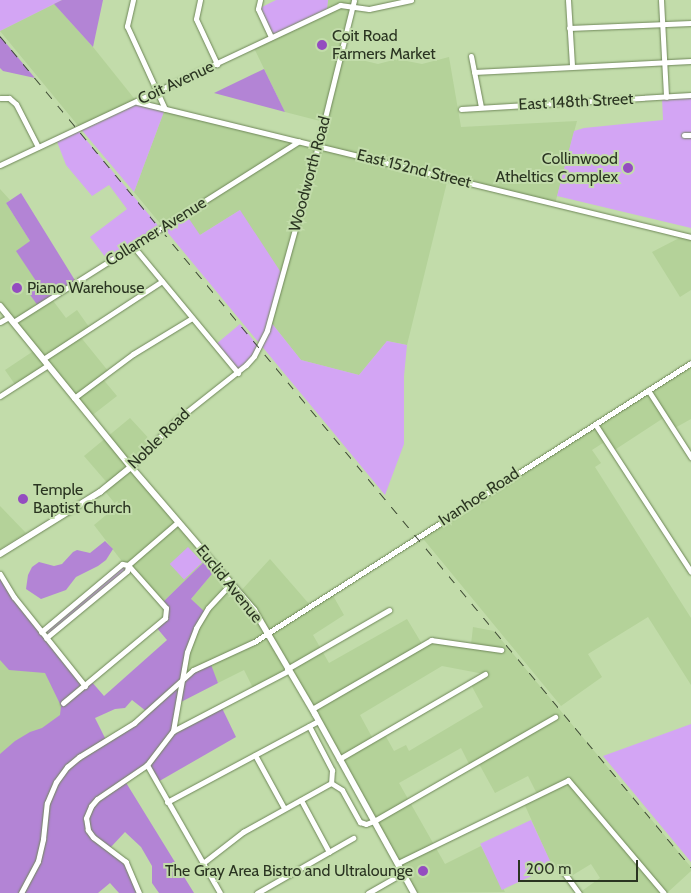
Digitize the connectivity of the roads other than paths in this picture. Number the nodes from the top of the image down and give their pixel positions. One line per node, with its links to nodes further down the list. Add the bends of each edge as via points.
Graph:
1 (133, 0): 19 (street, via 127,26)
2 (200, 0): 16 (street, via 196,19)
3 (260, 0): 12 (street, via 258,9)
4 (354, 0): 8 (street, Woodworth Road)
5 (410, 0): 8 (street, Coit Avenue, via 369,9)
6 (568, 0): 11 (street)
7 (661, 0): 10 (street)
8 (352, 7): 12 (street, Coit Avenue, via 340,5); 30 (street, Woodworth Road)
9 (691, 23): 10 (street)
10 (662, 24): 11 (street); 15 (street)
11 (569, 28): 17 (street)
12 (271, 37): 16 (street, Coit Avenue)
13 (471, 56): 18 (street)
14 (691, 61): 15 (street)
15 (664, 62): 17 (street); 21 (street)
16 (217, 64): 19 (street, Coit Avenue)
17 (572, 66): 18 (street)
18 (474, 72): 24 (street)
19 (157, 92): 23 (street, Coit Avenue); 25 (street)
20 (691, 95): 21 (street, East 148th Street)
21 (666, 96): 24 (street, East 148th Street)
22 (0, 98): 31 (street, via 9,98 16,104)
23 (137, 102): 25 (street, East 152nd Street); 31 (street, Coit Avenue)
24 (481, 107): 26 (street, East 148th Street)
25 (165, 109): 29 (street, East 152nd Street)
26 (461, 109)
27 (684, 134): 28 (street)
28 (691, 135)
29 (299, 141): 30 (street, East 152nd Street); 34 (street, Collamer Avenue)
30 (318, 146): 33 (street, East 152nd Street); 40 (street, Woodworth Road, via 268,327)
31 (38, 147): 32 (street, Coit Avenue)
32 (0, 165)
33 (691, 237)
34 (133, 246): 35 (street); 38 (street, Collamer Avenue)
35 (162, 280): 37 (street); 41 (street)
36 (0, 306): 38 (main road, Euclid Avenue)
37 (192, 318): 44 (street); 47 (street, via 133,354)
38 (11, 319): 39 (street, Collamer Avenue); 41 (main road, Euclid Avenue)
39 (0, 322)
40 (259, 347): 44 (street, Noble Road)
41 (43, 359): 43 (main road, Euclid Avenue)
42 (691, 363): 45 (street, Ivanhoe Road)
43 (48, 365): 46 (street); 47 (main road, Euclid Avenue)
44 (238, 373): 50 (street, Noble Road, via 174,422)
45 (648, 390): 48 (street, Ivanhoe Road); 49 (street)
46 (0, 396)
47 (74, 398): 50 (main road, Euclid Avenue)
48 (595, 424): 54 (street); 61 (street, Ivanhoe Road)
49 (691, 457)
50 (131, 467): 51 (main road, Euclid Avenue); 52 (main road, Noble Road, via 100,492)
51 (178, 522): 53 (street); 56 (main road, Euclid Avenue)
52 (0, 554)
53 (128, 565): 57 (street, via 122,564); 58 (street, via 127,571); 67 (street, via 166,608 167,615 163,622)
54 (691, 572)
55 (0, 574): 60 (street)
56 (231, 583): 61 (main road, Euclid Avenue, via 254,610); 66 (street, via 208,608 196,628)
57 (87, 594): 58 (street); 60 (street)
58 (92, 600): 62 (street)
59 (389, 610): 64 (street)
60 (41, 632): 62 (street)
61 (267, 633): 64 (main road, Euclid Avenue); 66 (street, Ivanhoe Road)
62 (46, 638): 67 (street)
63 (501, 650): 69 (street, via 431,640)
64 (288, 670): 69 (main road, Euclid Avenue); 73 (street)
65 (484, 674): 75 (street)
66 (182, 677): 73 (street); 89 (street, Ivanhoe Road, via 134,723 79,756 67,767 47,803 38,861)
67 (85, 686): 68 (street)
68 (63, 704)
69 (312, 709): 71 (main road, Euclid Avenue)
70 (555, 717): 81 (street)
71 (318, 721): 72 (street); 75 (main road, Euclid Avenue)
72 (309, 726): 74 (street); 77 (street, via 332,770)
73 (173, 731): 76 (street)
74 (255, 756): 79 (street); 80 (street)
75 (339, 759): 81 (main road, Euclid Avenue)
76 (147, 765): 79 (street); 88 (street, via 96,799 86,818 93,837 126,862)
77 (331, 782): 78 (street); 81 (street, via 342,790 360,822)
78 (301, 800): 80 (street); 83 (street)
79 (167, 802): 84 (street)
80 (284, 808): 84 (street, via 236,837)
81 (374, 821): 85 (main road, Euclid Avenue)
82 (353, 838): 83 (street)
83 (329, 852): 91 (street)
84 (203, 863): 90 (street)
85 (398, 863): 87 (main road, Euclid Avenue); 95 (street, via 568,780)
86 (562, 870): 94 (street)
87 (403, 873): 92 (street); 93 (main road, Euclid Avenue)
88 (137, 892)
89 (21, 893)
90 (220, 893)
91 (257, 893)
92 (368, 893)
93 (414, 893)
94 (577, 893)
95 (664, 893)

